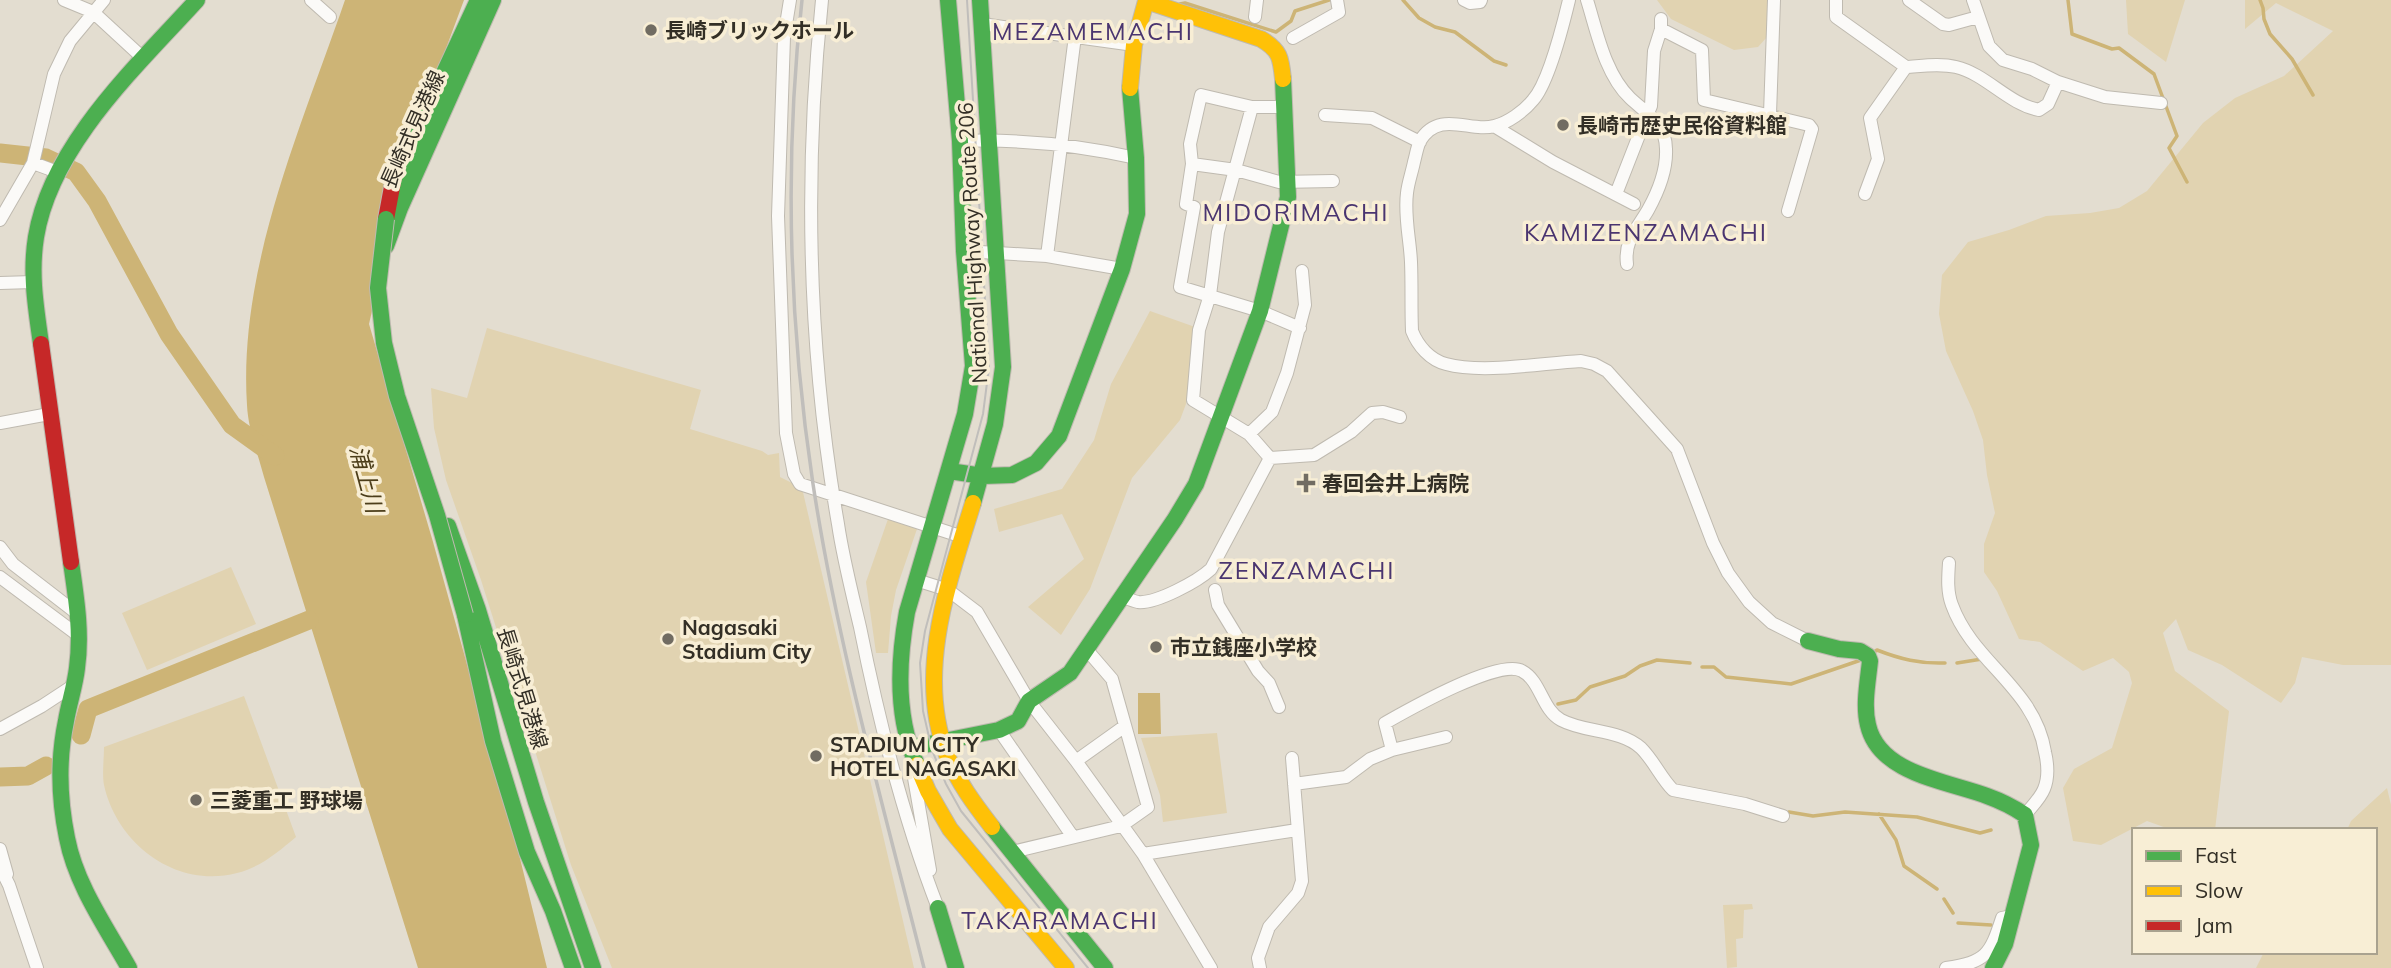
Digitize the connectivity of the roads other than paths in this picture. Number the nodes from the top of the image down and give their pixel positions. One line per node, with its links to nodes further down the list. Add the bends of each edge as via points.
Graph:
1 (64, 0): 24 (street)
2 (104, 0): 24 (street)
3 (197, 0): 32 (main road)
4 (312, 0): 25 (street)
5 (465, 0): 59 (main road, via 413,119 393,176)
6 (478, 0): 59 (main road, 長崎式見港線, via 431,101)
7 (493, 0): 41 (main road, 長崎式見港線)
8 (505, 0): 41 (main road)
9 (790, 0): 80 (street, via 784,37 778,216 786,433 800,484)
10 (822, 0): 80 (street, via 810,212 816,348)
11 (948, 0): 45 (main road, National Highway Route 206)
12 (980, 0): 28 (main road, National Highway Route 206)
13 (1145, 0): 31 (main road); 37 (main road, via 1275,47)
14 (1257, 0): 26 (street)
15 (1337, 0): 30 (street, via 1339,12)
16 (1464, 0): 17 (street)
17 (1481, 0)
18 (1569, 0): 42 (street, via 1540,92)
19 (1587, 0): 38 (street, via 1615,77 1628,97)
20 (1773, 0): 39 (street)
21 (1836, 0): 33 (street, via 1836,17)
22 (1909, 0): 27 (street, via 1943,24)
23 (1973, 0): 27 (street)
24 (93, 12): 32 (street); 49 (street, via 70,41 54,74)
25 (330, 17)
26 (1255, 17)
27 (1978, 17): 34 (street, via 1989,46 2003,60)
28 (982, 24): 29 (street); 44 (main road, National Highway Route 206)
29 (1075, 36): 31 (street); 47 (street)
30 (1293, 38)
31 (1134, 45): 48 (main road, via 1130,82)
32 (144, 59): 52 (main road, via 90,122)
33 (1906, 67): 34 (street, via 1957,67 2039,110 2048,104); 56 (street, via 1870,118 1878,159)
34 (2058, 82): 35 (street, via 2105,97)
35 (2161, 103)
36 (1252, 107): 37 (street); 50 (street, via 1201,95 1189,144); 51 (street)
37 (1285, 107): 54 (main road)
38 (1648, 113): 39 (street, via 1661,24 1702,50 1704,100); 64 (street, via 1665,139 1665,169 1627,243)
39 (1770, 114): 58 (street, via 1812,129)
40 (1325, 115): 46 (street, via 1372,118)
41 (442, 117): 122 (main road, 長崎式見港線, bridge, via 400,208 382,260 377,285 378,337 390,384 436,492 478,610 513,732)
42 (1494, 127): 46 (street, via 1445,124); 55 (street)
43 (1641, 130): 55 (street)
44 (990, 140): 45 (street); 47 (street); 62 (main road, National Highway Route 206)
45 (960, 141): 61 (main road, National Highway Route 206)
46 (1420, 142): 92 (street, via 1406,209 1412,331 1420,346 1436,360 1453,365 1482,368 1581,361 1607,371 1677,449 1713,543 1749,602 1772,622)
47 (1061, 146): 48 (street); 63 (street)
48 (1136, 158): 65 (main road, via 1137,214)
49 (33, 163): 52 (street); 60 (street)
50 (1192, 164): 51 (street); 69 (street, via 1186,204 1194,207 1180,287)
51 (1236, 170): 54 (street); 69 (street, via 1218,232)
52 (60, 173): 67 (main road, via 42,212)
53 (1333, 181): 54 (street)
54 (1289, 182): 70 (main road)
55 (1616, 194): 57 (street)
56 (1866, 194)
57 (1634, 204)
58 (1788, 211)
59 (386, 219): 121 (main road, 長崎式見港線, bridge, via 378,288 391,375 448,553 493,741 527,852)
60 (0, 220)
61 (964, 251): 62 (street); 78 (main road, National Highway Route 206, via 972,366)
62 (997, 253): 63 (street); 79 (main road, National Highway Route 206, via 1003,376)
63 (1046, 256): 65 (street)
64 (1627, 264)
65 (1122, 268): 79 (main road, via 1059,436 1046,455 1028,469 1012,476)
66 (1302, 271): 71 (street, via 1305,305)
67 (33, 282): 68 (street); 72 (main road)
68 (0, 283)
69 (1210, 295): 70 (street); 73 (street, via 1199,330 1192,400)
70 (1260, 312): 71 (street); 73 (main road)
71 (1300, 328): 76 (street, via 1272,412)
72 (49, 414): 75 (street); 90 (main road)
73 (1222, 416): 76 (street); 89 (main road, via 1196,484)
74 (1400, 417): 77 (street, via 1373,413 1314,455)
75 (0, 423)
76 (1249, 434): 77 (street)
77 (1270, 458): 89 (street, via 1211,569 1150,600 1138,602)
78 (949, 471): 79 (main road); 81 (main road, National Highway Route 206)
79 (981, 477): 82 (main road, National Highway Route 206)
80 (833, 495): 81 (street); 117 (street, via 868,670 909,822)
81 (933, 527): 82 (street); 86 (main road, National Highway Route 206)
82 (962, 537): 87 (main road, National Highway Route 206)
83 (0, 547): 90 (street, via 13,564)
84 (1949, 563): 107 (street, via 1948,594 1956,616 2034,714 2044,743 2048,775 2044,789)
85 (0, 577): 91 (street)
86 (916, 580): 87 (street); 102 (main road, National Highway Route 206, via 903,634 901,681)
87 (948, 590): 95 (street, via 977,612); 101 (main road, National Highway Route 206, via 934,679)
88 (1215, 590): 96 (street, via 1218,605 1269,682)
89 (1121, 596): 93 (main road)
90 (79, 615): 91 (main road)
91 (79, 636): 94 (main road)
92 (1808, 641): 107 (main road, via 1868,656 1868,729 1888,758 2010,803)
93 (1087, 650): 95 (main road, via 1070,673); 97 (street, via 1112,679)
94 (74, 685): 98 (street); 120 (main road, via 61,757 67,838 76,870)
95 (1029, 701): 99 (main road, via 1018,722); 105 (street)
96 (1279, 708)
97 (1125, 726): 105 (street); 109 (street, via 1148,807)
98 (0, 729)
99 (999, 730): 101 (main road); 111 (street)
100 (1446, 737): 103 (street)
101 (942, 743): 102 (main road); 113 (main road, National Highway Route 206, via 977,808)
102 (909, 748): 117 (street); 124 (main road, National Highway Route 206, via 950,829)
103 (1392, 750): 106 (street, via 1370,759 1346,778); 108 (street, via 1385,723 1446,690 1514,668 1531,680 1553,716 1579,729 1633,743 1673,790)
104 (1292, 758): 106 (street)
105 (1076, 761): 109 (street)
106 (1294, 784): 110 (street)
107 (2025, 815): 118 (main road, via 2031,845)
108 (1783, 816)
109 (1121, 826): 111 (street); 114 (street)
110 (1297, 830): 114 (street); 127 (street, via 1302,881 1298,894 1269,927 1258,958)
111 (1073, 837): 113 (street)
112 (0, 849): 116 (street)
113 (1012, 852): 125 (main road, National Highway Route 206)
114 (1143, 855): 126 (street)
115 (0, 867): 116 (street)
116 (9, 885): 119 (street)
117 (938, 908): 123 (main road)
118 (2012, 916): 128 (street, via 2002,918 1986,954); 129 (main road)
119 (37, 968)
120 (129, 968)
121 (573, 968)
122 (593, 968)
123 (956, 968)
124 (1066, 968)
125 (1105, 968)
126 (1211, 968)
127 (1260, 968)
128 (1946, 968)
129 (1993, 968)

